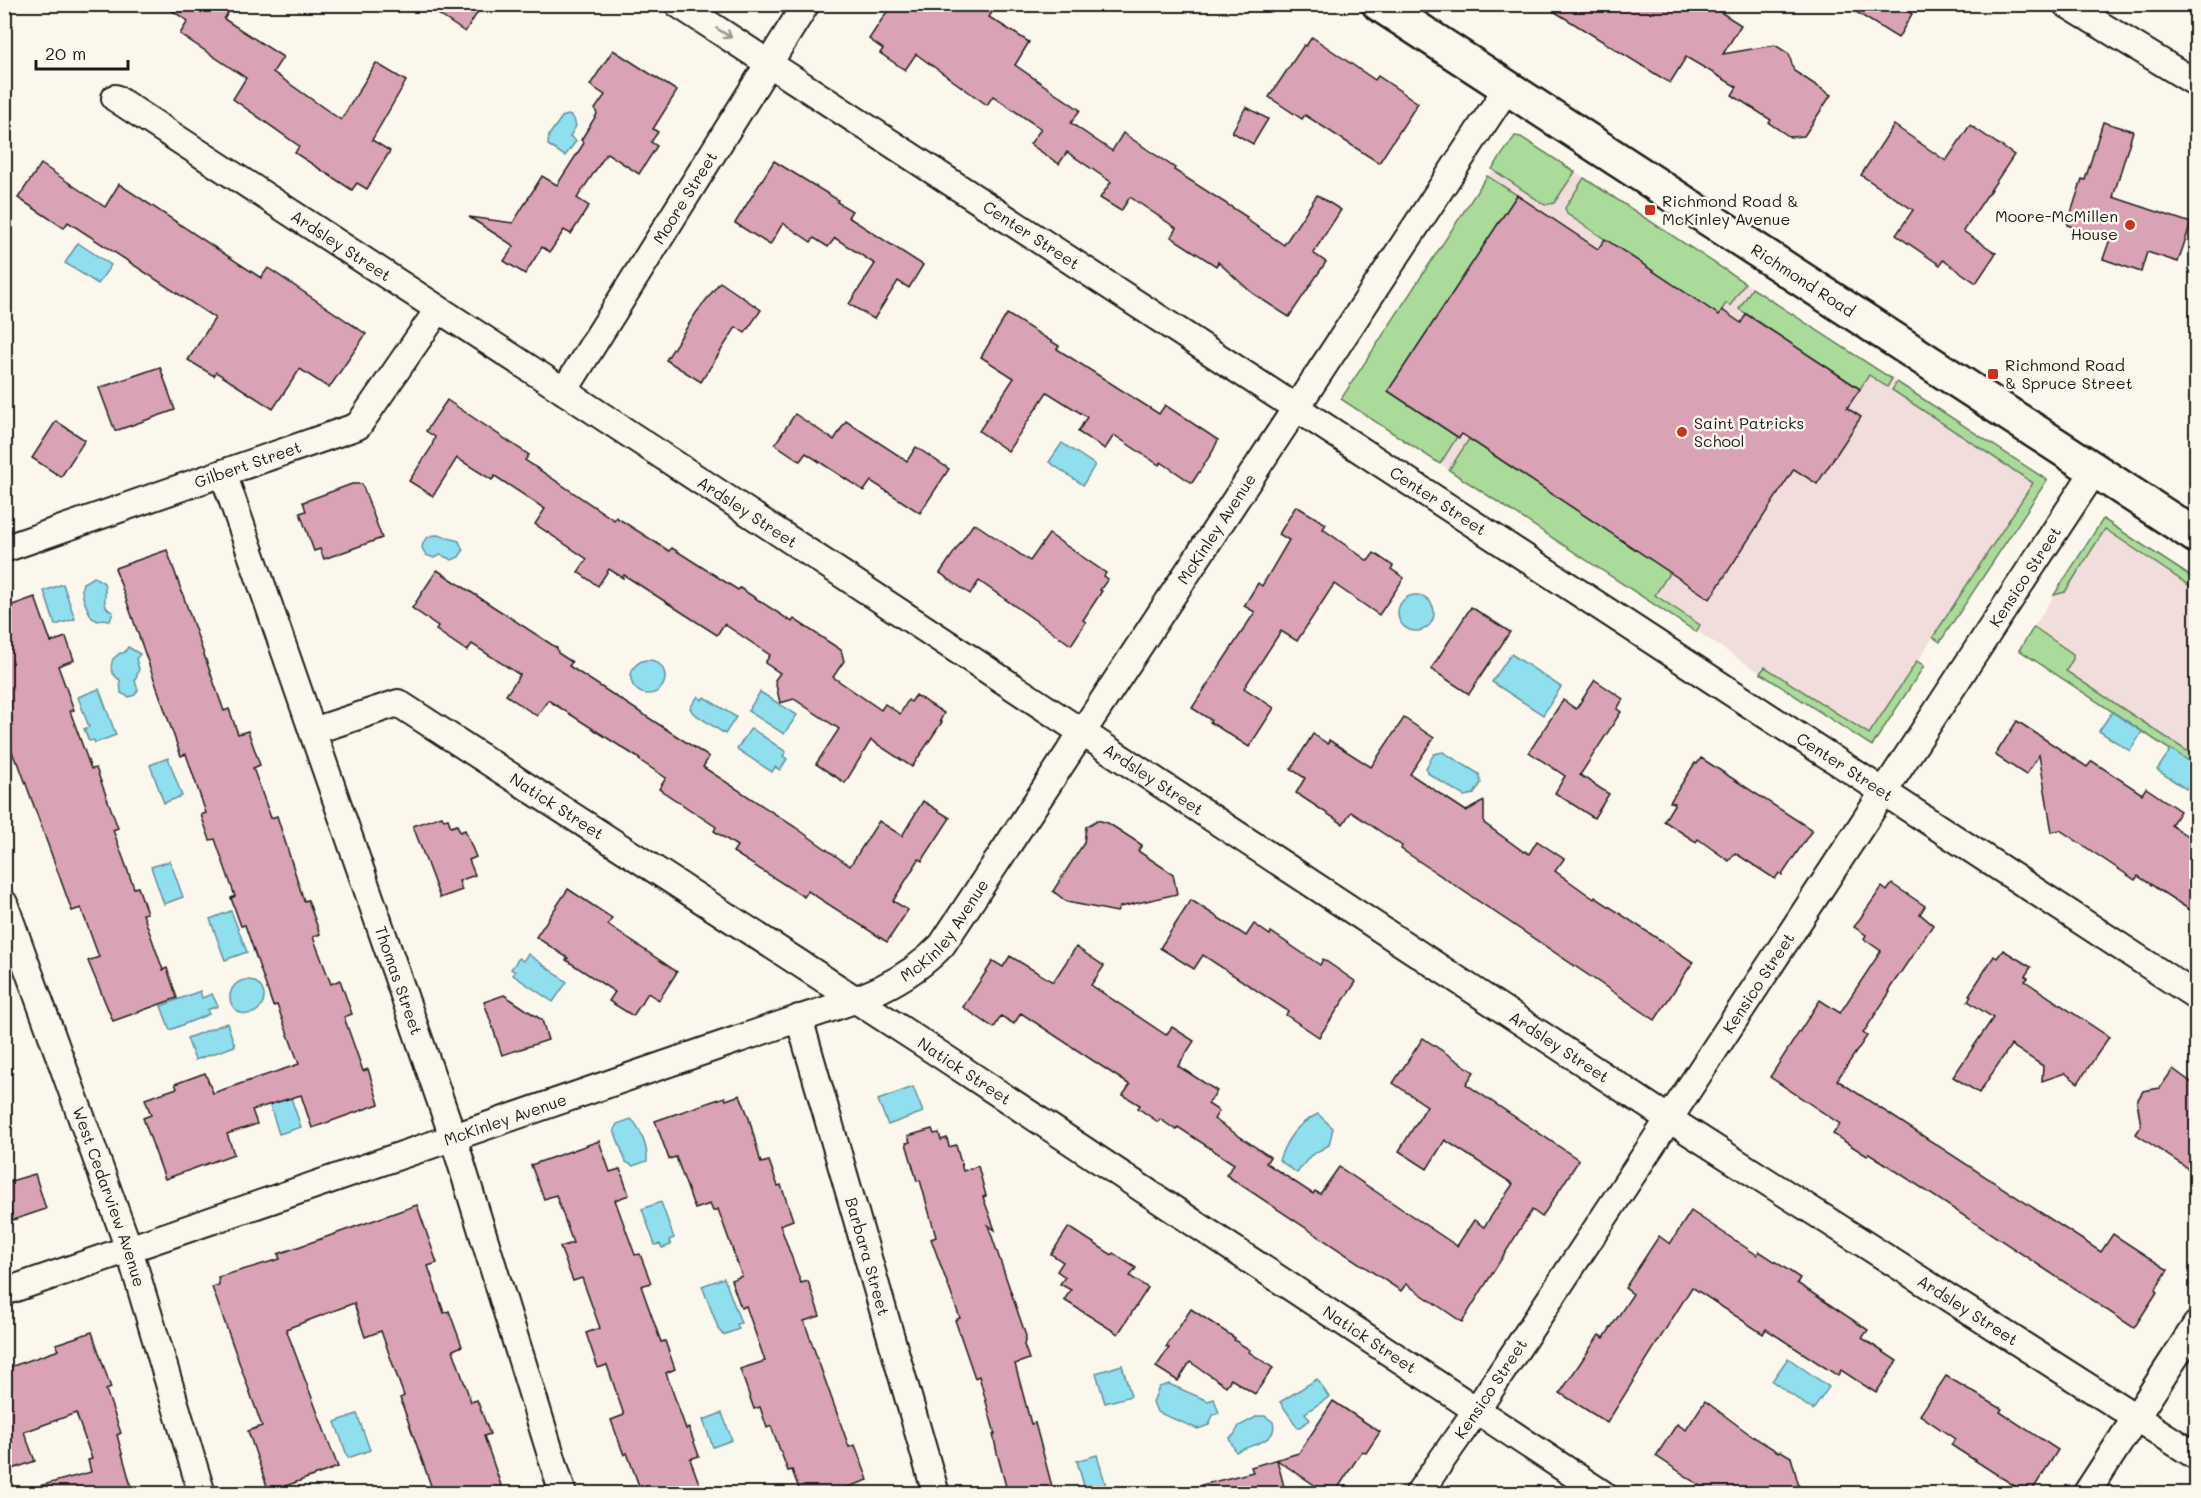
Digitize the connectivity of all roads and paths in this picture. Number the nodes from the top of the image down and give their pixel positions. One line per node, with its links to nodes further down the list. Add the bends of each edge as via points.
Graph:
1 (678, 4): 5 (street, Center Street, one-way to 5)
2 (806, 4): 5 (street, Moore Street)
3 (1379, 4): 7 (street, Richmond Road)
4 (2066, 4): 6 (street)
5 (769, 63): 10 (street, Moore Street); 11 (street, Center Street)
6 (2196, 83)
7 (1507, 88): 11 (street, McKinley Avenue); 12 (street, Richmond Road)
8 (115, 98): 9 (street, Ardsley Street)
9 (438, 309): 10 (street, Ardsley Street); 13 (street, Gilbert Street, via 358,426)
10 (564, 391): 17 (street, Ardsley Street)
11 (1296, 407): 17 (street, McKinley Avenue); 18 (street, Center Street)
12 (2095, 470): 14 (street, Richmond Road); 18 (street, Kensico Street)
13 (223, 472): 15 (street, Gilbert Street); 16 (street, Thomas Street)
14 (2196, 536)
15 (4, 549)
16 (313, 731): 21 (street, Natick Street, via 398,703); 24 (street, Thomas Street)
17 (1082, 732): 21 (street, McKinley Avenue, via 942,945 926,962 898,981); 23 (street, Ardsley Street)
18 (1885, 792): 20 (street, Center Street); 23 (street, Kensico Street)
19 (4, 903): 25 (street, West Cedarview Avenue)
20 (2196, 996)
21 (857, 1000): 22 (street, McKinley Avenue); 28 (street, Natick Street)
22 (799, 1018): 24 (street, McKinley Avenue); 33 (street, Barbara Street)
23 (1670, 1119): 28 (street, Kensico Street); 29 (street, Ardsley Street)
24 (453, 1137): 25 (street, McKinley Avenue); 32 (street, Thomas Street)
25 (129, 1249): 26 (street, McKinley Avenue); 31 (street, West Cedarview Avenue)
26 (4, 1292)
27 (2196, 1324): 29 (street)
28 (1476, 1410): 34 (street, Kensico Street); 35 (street, Natick Street)
29 (2135, 1416): 30 (street, Ardsley Street); 36 (street)
30 (2196, 1456)
31 (202, 1494)
32 (563, 1494)
33 (936, 1494)
34 (1418, 1494)
35 (1603, 1494)
36 (2086, 1494)

